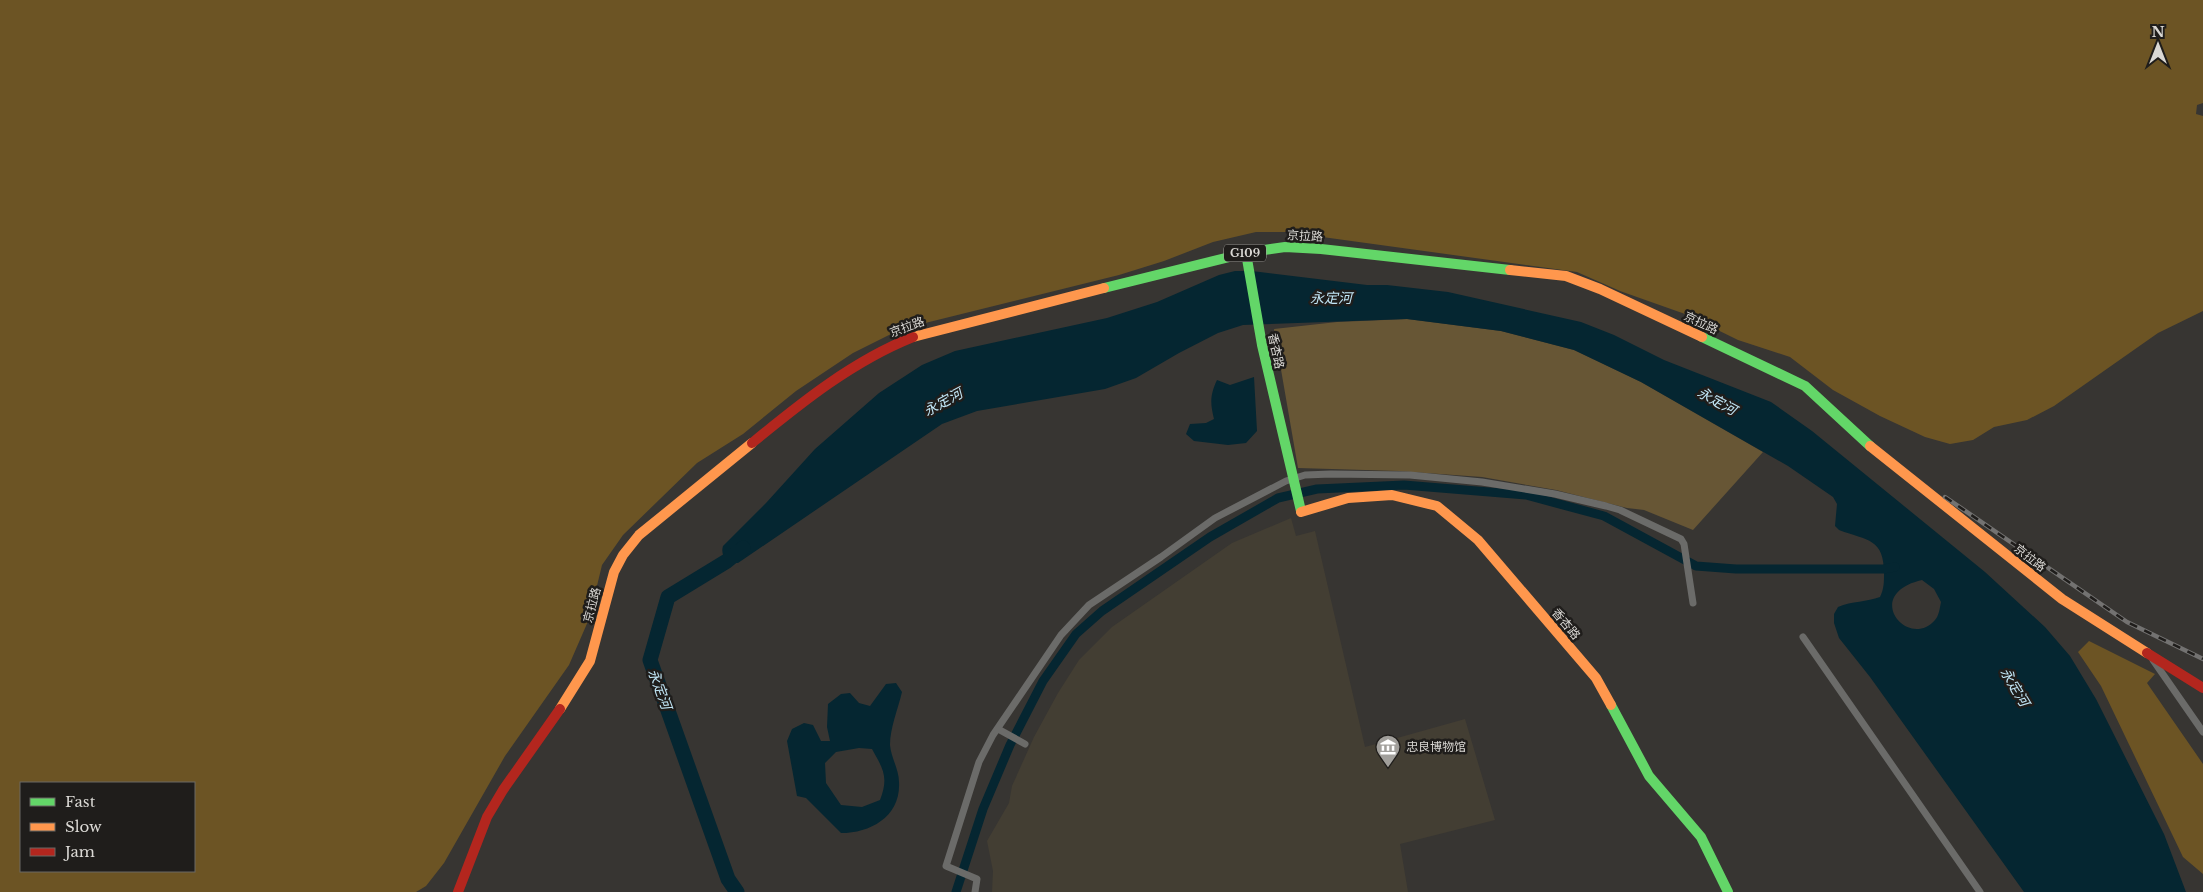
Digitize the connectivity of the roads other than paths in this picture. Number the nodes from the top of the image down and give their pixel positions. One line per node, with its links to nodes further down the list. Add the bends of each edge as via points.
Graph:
1 (1246, 253): 2 (main road, 香杏路, via 1262,345); 5 (main road, 京拉路 / G109, via 1285,246 1321,249 1566,276 1600,289 1805,386 1880,456 2062,599); 10 (main road, 京拉路 / G109, via 924,333 883,349 859,363 790,412 639,535 623,555 614,572 590,661 487,817)
2 (1293, 479): 3 (street, via 1331,474 1410,475 1555,494 1620,510 1681,539); 7 (street, via 1215,518 1089,605 1061,635); 12 (main road, 香杏路, via 1301,512 1348,498 1392,495 1437,506 1478,540 1596,678 1649,776 1701,836)
3 (1693, 603)
4 (1803, 637): 13 (street)
5 (2148, 653): 6 (main road, 京拉路 / G109); 8 (street)
6 (2203, 688)
7 (998, 729): 9 (street); 11 (street, via 979,762 946,866 977,878)
8 (2203, 732)
9 (1025, 744)
10 (458, 892)
11 (975, 892)
12 (1728, 892)
13 (1980, 892)

